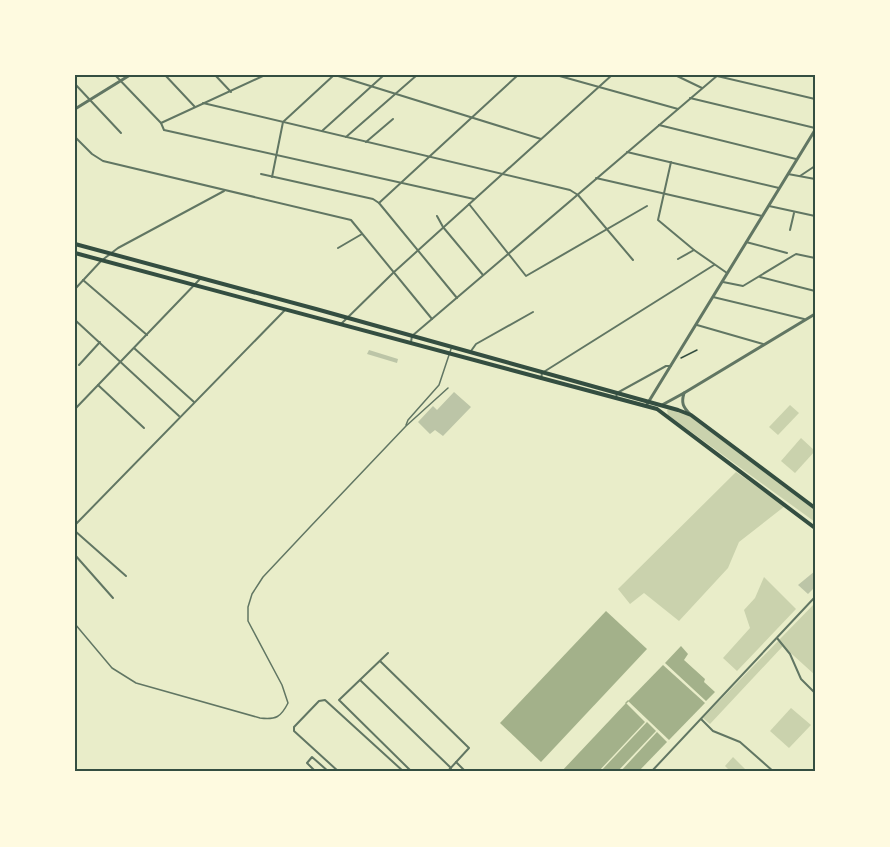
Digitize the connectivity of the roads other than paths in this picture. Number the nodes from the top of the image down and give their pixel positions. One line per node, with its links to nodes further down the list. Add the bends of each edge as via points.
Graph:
1 (116, 75): 14 (street)
2 (130, 75): 14 (street)
3 (165, 75): 25 (street)
4 (215, 75): 19 (street)
5 (264, 75): 19 (street)
6 (334, 75): 16 (street); 30 (street)
7 (384, 75): 16 (street)
8 (417, 75): 20 (street)
9 (518, 75): 28 (street)
10 (558, 75): 17 (street)
11 (612, 75): 17 (street)
12 (675, 75): 18 (street)
13 (717, 75): 18 (street); 22 (street)
14 (120, 81): 23 (street); 31 (street)
15 (75, 84): 23 (street)
16 (372, 86): 20 (street); 34 (street)
17 (598, 87): 27 (street); 38 (street)
18 (702, 88): 21 (street)
19 (231, 92): 24 (street)
20 (396, 93): 28 (street); 37 (street)
21 (690, 98): 27 (street); 33 (street)
22 (815, 99)
23 (89, 100): 26 (street); 35 (street)
24 (203, 104): 25 (street); 30 (street)
25 (195, 106): 31 (street)
26 (75, 109)
27 (678, 109): 32 (street)
28 (474, 117): 38 (street); 42 (street)
29 (393, 119): 39 (street)
30 (283, 122): 34 (street); 41 (street)
31 (160, 123): 41 (street, via 164,130)
32 (659, 124): 40 (street); 43 (street)
33 (815, 129): 43 (street)
34 (322, 131): 37 (street)
35 (121, 133)
36 (75, 137): 55 (street, via 103,161)
37 (346, 137): 39 (street)
38 (542, 139): 47 (street)
39 (366, 142): 42 (street)
40 (627, 152): 44 (street); 51 (street)
41 (276, 156): 50 (street); 53 (street)
42 (430, 157): 47 (street); 53 (street)
43 (797, 159): 48 (street)
44 (671, 162): 54 (street); 57 (street)
45 (815, 166): 49 (street)
46 (261, 174): 50 (street)
47 (502, 174): 56 (street); 58 (street)
48 (788, 174): 49 (street); 54 (street)
49 (800, 176): 52 (street)
50 (272, 177): 59 (street)
51 (596, 178): 56 (street); 57 (street)
52 (815, 179)
53 (400, 184): 58 (street); 59 (street)
54 (780, 188): 62 (street)
55 (225, 191): 70 (street, via 351,220); 78 (street)
56 (578, 195): 68 (street); 79 (street)
57 (664, 195): 65 (street); 75 (street, via 658,220)
58 (474, 199): 60 (street)
59 (379, 203): 74 (street)
60 (469, 204): 67 (street); 79 (street)
61 (647, 206): 68 (street)
62 (769, 206): 63 (street); 65 (street)
63 (794, 212): 66 (street); 69 (street)
64 (437, 216): 67 (street)
65 (762, 216): 71 (street)
66 (815, 216)
67 (443, 227): 74 (street); 88 (street)
68 (607, 230): 79 (street, via 526,276); 82 (street)
69 (790, 231)
70 (362, 234): 73 (street); 86 (street)
71 (747, 242): 77 (street); 87 (street)
72 (75, 244): 78 (main road)
73 (338, 248)
74 (418, 250): 86 (street); 98 (street)
75 (694, 250): 81 (street); 84 (street)
76 (75, 253): 83 (main road)
77 (787, 253)
78 (108, 254): 83 (street); 85 (main road)
79 (508, 254): 88 (street)
80 (814, 258): 89 (street, via 796,254)
81 (678, 259)
82 (633, 260)
83 (101, 261): 90 (main road); 92 (street)
84 (714, 265): 87 (street); 122 (street)
85 (173, 271): 90 (street); 91 (main road)
86 (393, 273): 102 (street); 103 (street)
87 (727, 273): 93 (street)
88 (483, 275): 98 (street)
89 (760, 277): 93 (street, via 743,286); 96 (street)
90 (171, 279): 94 (main road)
91 (200, 279): 94 (street); 102 (main road)
92 (83, 280): 95 (street); 110 (street)
93 (722, 282): 97 (street)
94 (193, 285): 99 (main road); 110 (street)
95 (75, 289)
96 (815, 291)
97 (713, 297): 105 (street); 108 (street)
98 (457, 298): 103 (street)
99 (286, 310): 107 (main road); 130 (street)
100 (532, 312): 117 (street, via 476,344)
101 (815, 314): 105 (street)
102 (345, 318): 107 (street); 111 (main road)
103 (432, 319): 111 (street)
104 (75, 320): 106 (street)
105 (806, 320): 114 (street)
106 (79, 324): 109 (street); 112 (street)
107 (340, 325): 113 (main road)
108 (697, 325): 114 (street); 121 (street)
109 (75, 328)
110 (147, 335): 115 (street)
111 (412, 336): 113 (street); 116 (main road)
112 (100, 342): 119 (street); 120 (street)
113 (410, 344): 118 (main road)
114 (764, 344): 126 (street)
115 (134, 348): 119 (street); 130 (street)
116 (452, 348): 117 (main road); 118 (lane)
117 (469, 353): 122 (main road)
118 (449, 354): 123 (main road); 138 (lane, via 439,385)
119 (122, 362): 124 (street); 137 (street)
120 (80, 365)
121 (671, 366): 127 (street); 129 (street)
122 (542, 373): 123 (street); 127 (main road)
123 (541, 378): 127 (main road)
124 (98, 385): 131 (street); 139 (street)
125 (448, 388): 138 (lane)
126 (684, 393): 132 (street); 136 (street, via 683,405)
127 (617, 396): 129 (main road); 133 (main road)
128 (75, 399): 131 (street)
129 (649, 400): 132 (main road); 133 (street)
130 (194, 402): 137 (street)
131 (80, 404): 134 (street)
132 (662, 405): 135 (street); 136 (main road)
133 (646, 406): 135 (main road)
134 (75, 409)
135 (657, 409): 142 (main road)
136 (691, 415): 140 (main road)
137 (180, 416): 141 (street)
138 (406, 426): 148 (lane, via 263,577 252,594 248,621 282,685 288,703 282,715 272,720 260,718 136,683 112,668)
139 (144, 428)
140 (815, 508)
141 (75, 523)
142 (815, 528)
143 (75, 531): 145 (street)
144 (75, 555): 147 (street)
145 (126, 576)
146 (815, 597): 149 (street)
147 (113, 598)
148 (75, 624)
149 (777, 638): 153 (street, via 790,654 801,679); 154 (street)
150 (388, 653): 151 (street)
151 (380, 661): 152 (street); 155 (street, via 470,748)
152 (360, 680): 156 (street); 165 (street, via 339,700)
153 (815, 693)
154 (700, 719): 168 (street); 169 (street, via 713,731 740,742)
155 (456, 762): 156 (street); 167 (street)
156 (451, 768): 166 (street)
157 (326, 769): 160 (street, via 312,757 308,763); 161 (street); 162 (street)
158 (298, 772): 159 (street)
159 (304, 772)
160 (316, 772)
161 (322, 772)
162 (329, 772)
163 (339, 772): 164 (street, via 294,731 319,701 325,700)
164 (404, 772)
165 (412, 772)
166 (447, 772)
167 (466, 772)
168 (651, 772)
169 (774, 772)

